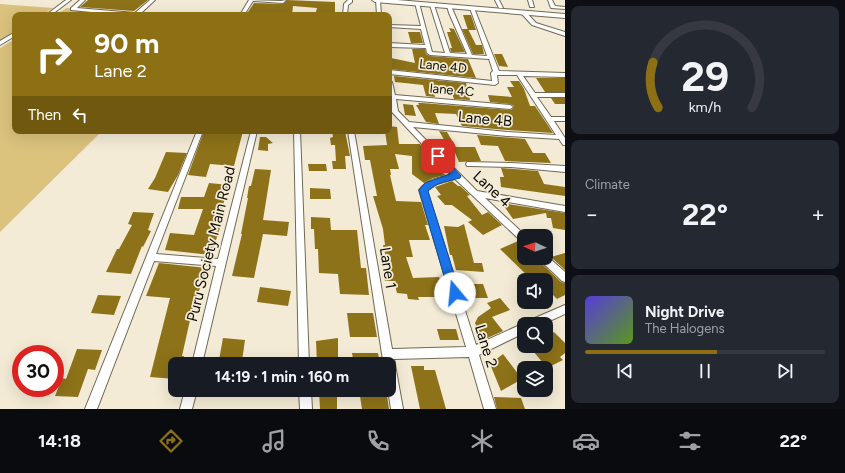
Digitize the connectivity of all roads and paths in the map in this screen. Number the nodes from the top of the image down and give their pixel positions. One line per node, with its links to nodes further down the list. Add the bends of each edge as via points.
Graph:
1 (83, 0): 14 (street)
2 (153, 0): 23 (street)
3 (252, 0): 4 (street); 24 (street)
4 (284, 0)
5 (342, 0): 6 (street)
6 (350, 0): 25 (street, via 346,4)
7 (377, 0): 13 (main road); 26 (street)
8 (408, 0): 18 (main road)
9 (497, 0): 18 (street)
10 (530, 0): 17 (street)
11 (550, 0): 20 (street, via 554,7)
12 (66, 3): 14 (street); 21 (street)
13 (416, 3): 15 (main road); 30 (street)
14 (77, 5): 22 (street, via 73,9)
15 (432, 5): 16 (main road); 36 (street)
16 (449, 6): 19 (main road); 37 (street)
17 (532, 6)
18 (501, 7): 28 (main road)
19 (472, 8): 27 (main road); 38 (street)
20 (565, 8)
21 (52, 12)
22 (104, 12)
23 (139, 12)
24 (244, 12)
25 (346, 12)
26 (379, 12)
27 (523, 12): 28 (main road); 31 (street, via 534,24)
28 (565, 14)
29 (392, 26): 30 (street)
30 (423, 28): 35 (street)
31 (565, 34)
32 (12, 36): 33 (street)
33 (0, 43)
34 (392, 45): 35 (street)
35 (429, 47): 36 (street, via 430,53)
36 (448, 54): 37 (street)
37 (470, 56): 38 (street)
38 (491, 58): 40 (street, via 496,72)
39 (392, 72): 40 (street, Lane 4D, via 495,83)
40 (494, 73): 41 (street)
41 (519, 74): 42 (street); 43 (street)
42 (565, 75)
43 (533, 95): 44 (street); 48 (street)
44 (565, 95)
45 (392, 97): 46 (street, lane 4C); 47 (street, Lane 4)
46 (510, 107)
47 (392, 112): 50 (street, Lane 4)
48 (549, 119): 49 (street); 55 (street)
49 (565, 119)
50 (407, 124): 55 (street, Lane 4B); 58 (street, Lane 4)
51 (199, 134): 62 (street)
52 (253, 134): 63 (street, Puru Society Main Road)
53 (297, 134): 72 (street)
54 (351, 134): 70 (street, Lane 1)
55 (563, 140)
56 (470, 164): 57 (street)
57 (565, 169)
58 (457, 176): 59 (street, Lane 4); 69 (street, Lane 2, via 437,180 423,190)
59 (475, 193): 60 (street); 61 (street, Lane 4)
60 (565, 210)
61 (517, 232)
62 (150, 257): 63 (street); 75 (street)
63 (222, 263): 71 (street, Puru Society Main Road)
64 (551, 265): 65 (street)
65 (565, 278)
66 (565, 308): 67 (street)
67 (546, 317)
68 (517, 331): 69 (street)
69 (473, 352): 70 (street); 79 (street, Lane 2)
70 (387, 354): 78 (street, Lane 1)
71 (199, 357)
72 (304, 357)
73 (189, 397): 76 (street)
74 (305, 397): 77 (street)
75 (91, 409)
76 (186, 409)
77 (306, 409)
78 (397, 409)
79 (490, 409)

